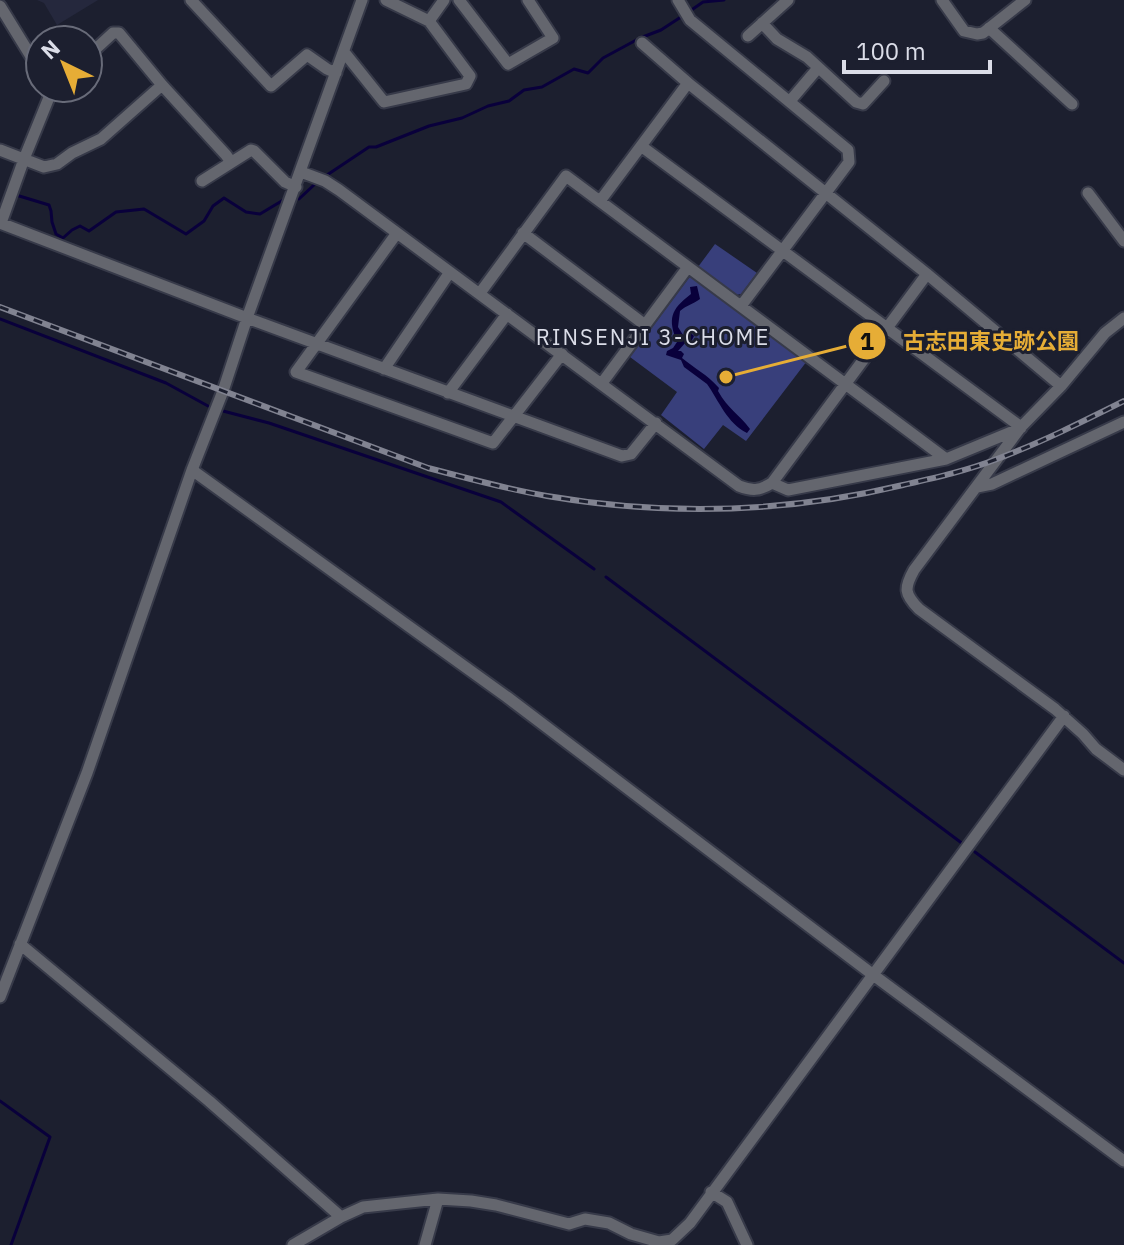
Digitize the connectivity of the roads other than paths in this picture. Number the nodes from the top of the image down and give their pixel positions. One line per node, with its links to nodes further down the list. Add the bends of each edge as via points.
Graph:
1 (191, 0): 21 (street, via 271,86 307,55)
2 (362, 0): 19 (street)
3 (386, 0): 12 (street)
4 (444, 0): 12 (street)
5 (459, 0): 6 (street, via 508,64 553,38)
6 (528, 0)
7 (678, 0): 25 (street, via 690,20)
8 (788, 0): 13 (street)
9 (942, 0): 14 (street, via 964,31 977,34)
10 (1025, 0): 14 (street)
11 (0, 6): 18 (street)
12 (429, 21): 19 (street, via 470,76 466,84 384,102)
13 (762, 23): 15 (street); 20 (street)
14 (989, 28): 27 (street)
15 (748, 36)
16 (104, 41): 24 (street, via 119,33)
17 (642, 43): 23 (street)
18 (24, 45)
19 (344, 52): 21 (street)
20 (818, 68): 22 (street, via 863,104); 25 (street)
21 (336, 73): 32 (street)
22 (884, 81)
23 (688, 83): 28 (street); 35 (street)
24 (162, 85): 30 (street, via 101,139 57,164 44,167); 31 (street)
25 (790, 101): 35 (street, via 848,150 849,162)
26 (48, 104): 30 (street)
27 (1072, 104)
28 (641, 146): 37 (street); 42 (street)
29 (0, 150): 30 (street)
30 (24, 159): 38 (street)
31 (231, 162): 33 (street); 34 (street, via 254,151)
32 (301, 172): 34 (street); 39 (street, via 325,181)
33 (202, 181)
34 (296, 187): 49 (street)
35 (825, 192): 42 (street); 45 (street)
36 (1088, 193): 41 (street)
37 (600, 201): 40 (street, via 566,176); 43 (street)
38 (0, 223): 49 (street)
39 (397, 233): 44 (street); 53 (street)
40 (523, 233): 46 (street); 51 (street)
41 (1124, 241)
42 (782, 251): 47 (street); 52 (street)
43 (688, 267): 47 (street); 51 (street)
44 (450, 272): 46 (street); 55 (street)
45 (927, 274): 52 (street); 58 (street)
46 (480, 293): 48 (street)
47 (741, 306): 57 (street)
48 (507, 314): 54 (street); 59 (street)
49 (247, 318): 53 (street); 65 (street)
50 (1124, 318): 58 (street)
51 (645, 325): 56 (street)
52 (887, 328): 57 (street); 63 (street)
53 (316, 344): 55 (street); 60 (street, via 296,372 493,443)
54 (562, 354): 56 (street); 60 (street)
55 (384, 369): 59 (street)
56 (602, 383): 62 (street)
57 (845, 384): 64 (street); 66 (street)
58 (1061, 386): 63 (street)
59 (448, 393): 60 (street)
60 (515, 417): 62 (street, via 622,456 631,454)
61 (1124, 422): 67 (street)
62 (656, 423): 66 (street, via 739,486 751,491)
63 (1021, 427): 64 (street); 67 (street)
64 (946, 459): 66 (street, via 788,490)
65 (192, 470): 70 (street, via 87,773); 71 (street, via 507,697)
66 (772, 483)
67 (977, 487): 68 (street, via 914,570 907,592 919,609)
68 (1064, 716): 69 (street); 71 (street)
69 (1124, 770)
70 (20, 944): 72 (street); 76 (street)
71 (872, 974): 73 (street); 74 (street)
72 (0, 997)
73 (1124, 1161)
74 (711, 1192): 75 (street, via 690,1223 672,1240 659,1242 609,1223 585,1219 569,1224 496,1205); 79 (street, via 727,1202)
75 (438, 1199): 76 (street, via 363,1207); 78 (street)
76 (341, 1217): 77 (street)
77 (293, 1245)
78 (425, 1245)
79 (747, 1245)

